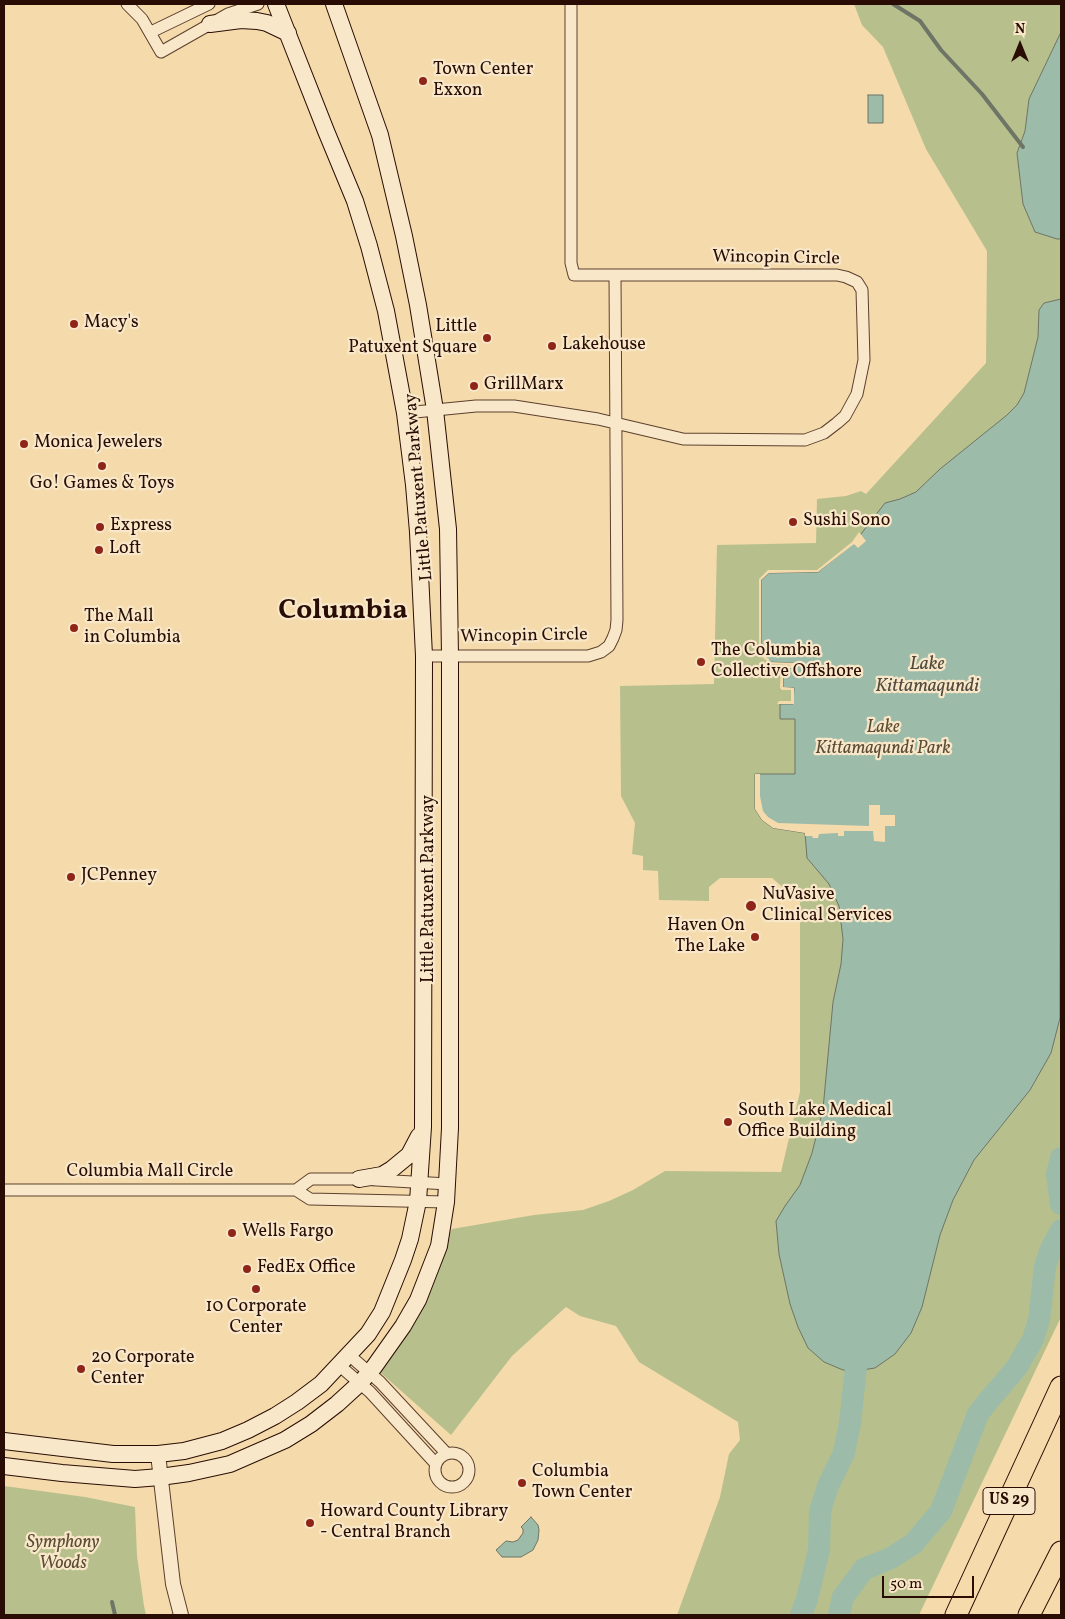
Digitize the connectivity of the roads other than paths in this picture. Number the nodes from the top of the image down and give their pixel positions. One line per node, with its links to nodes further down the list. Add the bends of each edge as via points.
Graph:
1 (127, 4): 8 (street)
2 (209, 4): 8 (street)
3 (258, 4): 7 (street)
4 (276, 4): 9 (main road, Little Patuxent Parkway)
5 (334, 4): 11 (main road, Little Patuxent Parkway, via 378,127 391,178 418,306)
6 (571, 4): 10 (street, Wincopin Circle, via 571,263 574,275)
7 (210, 24): 8 (street, via 161,52); 9 (main road, via 256,21)
8 (151, 32)
9 (288, 33): 12 (main road, Little Patuxent Parkway, via 366,236 386,311)
10 (615, 275): 13 (street, Wincopin Circle); 13 (street, Wincopin Circle, via 846,277 857,282 862,290 864,360 857,394 844,416 830,430 805,440 683,438)
11 (435, 410): 12 (street, Wincopin Circle); 13 (street, Wincopin Circle, via 514,406); 15 (main road, Little Patuxent Parkway, via 448,529)
12 (405, 413): 14 (main road, Little Patuxent Parkway, via 418,532)
13 (615, 424): 15 (street, Wincopin Circle, via 617,620 608,646 588,656)
14 (424, 656): 15 (street, Wincopin Circle); 16 (main road, Little Patuxent Parkway)
15 (450, 656): 19 (main road, Little Patuxent Parkway)
16 (423, 1127): 17 (main road, via 402,1162 382,1175); 18 (main road, Little Patuxent Parkway)
17 (359, 1179): 18 (street, Columbia Mall Circle); 21 (street, Columbia Mall Circle, via 310,1179)
18 (419, 1181): 19 (street, Columbia Mall Circle); 22 (main road, Little Patuxent Parkway)
19 (448, 1184): 23 (main road, Little Patuxent Parkway)
20 (4, 1190): 21 (street, Columbia Mall Circle)
21 (296, 1190): 22 (street, Columbia Mall Circle, via 310,1199)
22 (418, 1200): 23 (street, Columbia Mall Circle); 24 (main road, Little Patuxent Parkway, via 410,1240 382,1312)
23 (446, 1202): 25 (main road, Little Patuxent Parkway, via 439,1246 418,1300)
24 (345, 1360): 25 (street); 28 (main road, Little Patuxent Parkway, via 297,1402 248,1430 222,1441)
25 (364, 1378): 29 (street); 30 (street); 32 (main road, Little Patuxent Parkway, via 337,1404 285,1440 230,1464)
26 (1061, 1387): 35 (highway, US 29)
27 (4, 1441): 28 (main road, Little Patuxent Parkway, via 114,1454)
28 (158, 1454): 32 (street)
29 (447, 1454): 30 (street); 30 (street, via 459,1455 468,1462 466,1480 453,1487 445,1485 437,1477)
30 (436, 1464)
31 (4, 1466): 32 (main road, Little Patuxent Parkway, via 135,1479)
32 (160, 1477): 34 (street, via 173,1584)
33 (1061, 1552): 36 (highway)
34 (181, 1615)
35 (956, 1615)
36 (1030, 1615)

